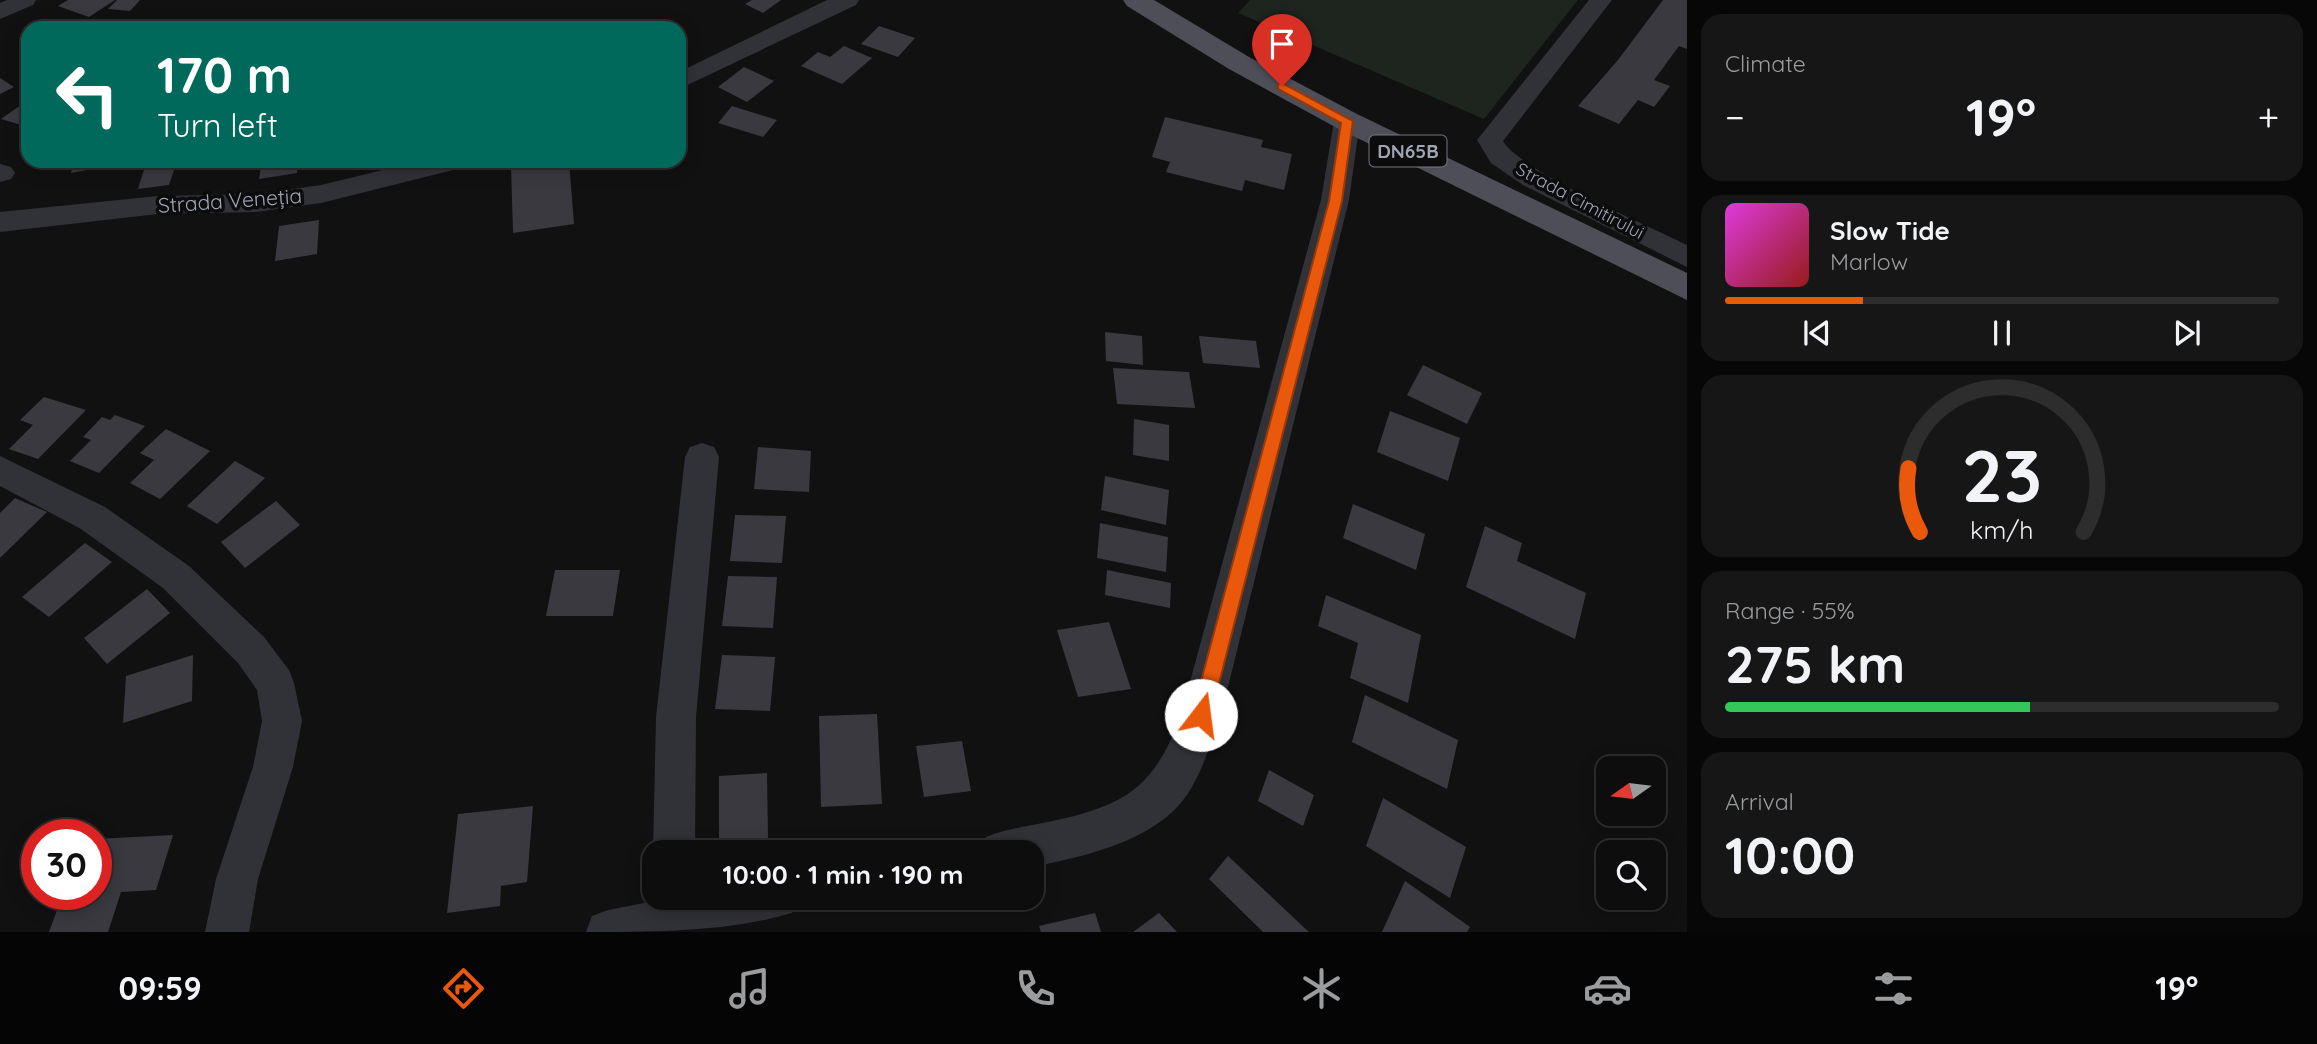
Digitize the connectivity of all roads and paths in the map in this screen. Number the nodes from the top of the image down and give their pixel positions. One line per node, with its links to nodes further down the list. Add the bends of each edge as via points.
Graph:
1 (25, 0): 5 (street)
2 (848, 0): 6 (street)
3 (1136, 0): 7 (main road, DN65B)
4 (1601, 0): 10 (street, Strada Cimitirului, via 1490,140 1500,157 1532,179)
5 (0, 12)
6 (686, 78)
7 (1347, 121): 11 (main road, DN65B); 15 (street, via 1335,201 1188,751 1168,787 1147,807 1113,824)
8 (427, 168): 9 (street, Strada Veneția, via 321,194 256,203 158,205)
9 (0, 222)
10 (1687, 257)
11 (1687, 288)
12 (702, 457): 14 (street, via 676,718)
13 (0, 470): 17 (street, via 93,518 176,577 251,650 275,684 282,721 273,767 237,879)
14 (674, 840)
15 (1044, 841)
16 (668, 910): 18 (street)
17 (227, 932)
18 (608, 932)

